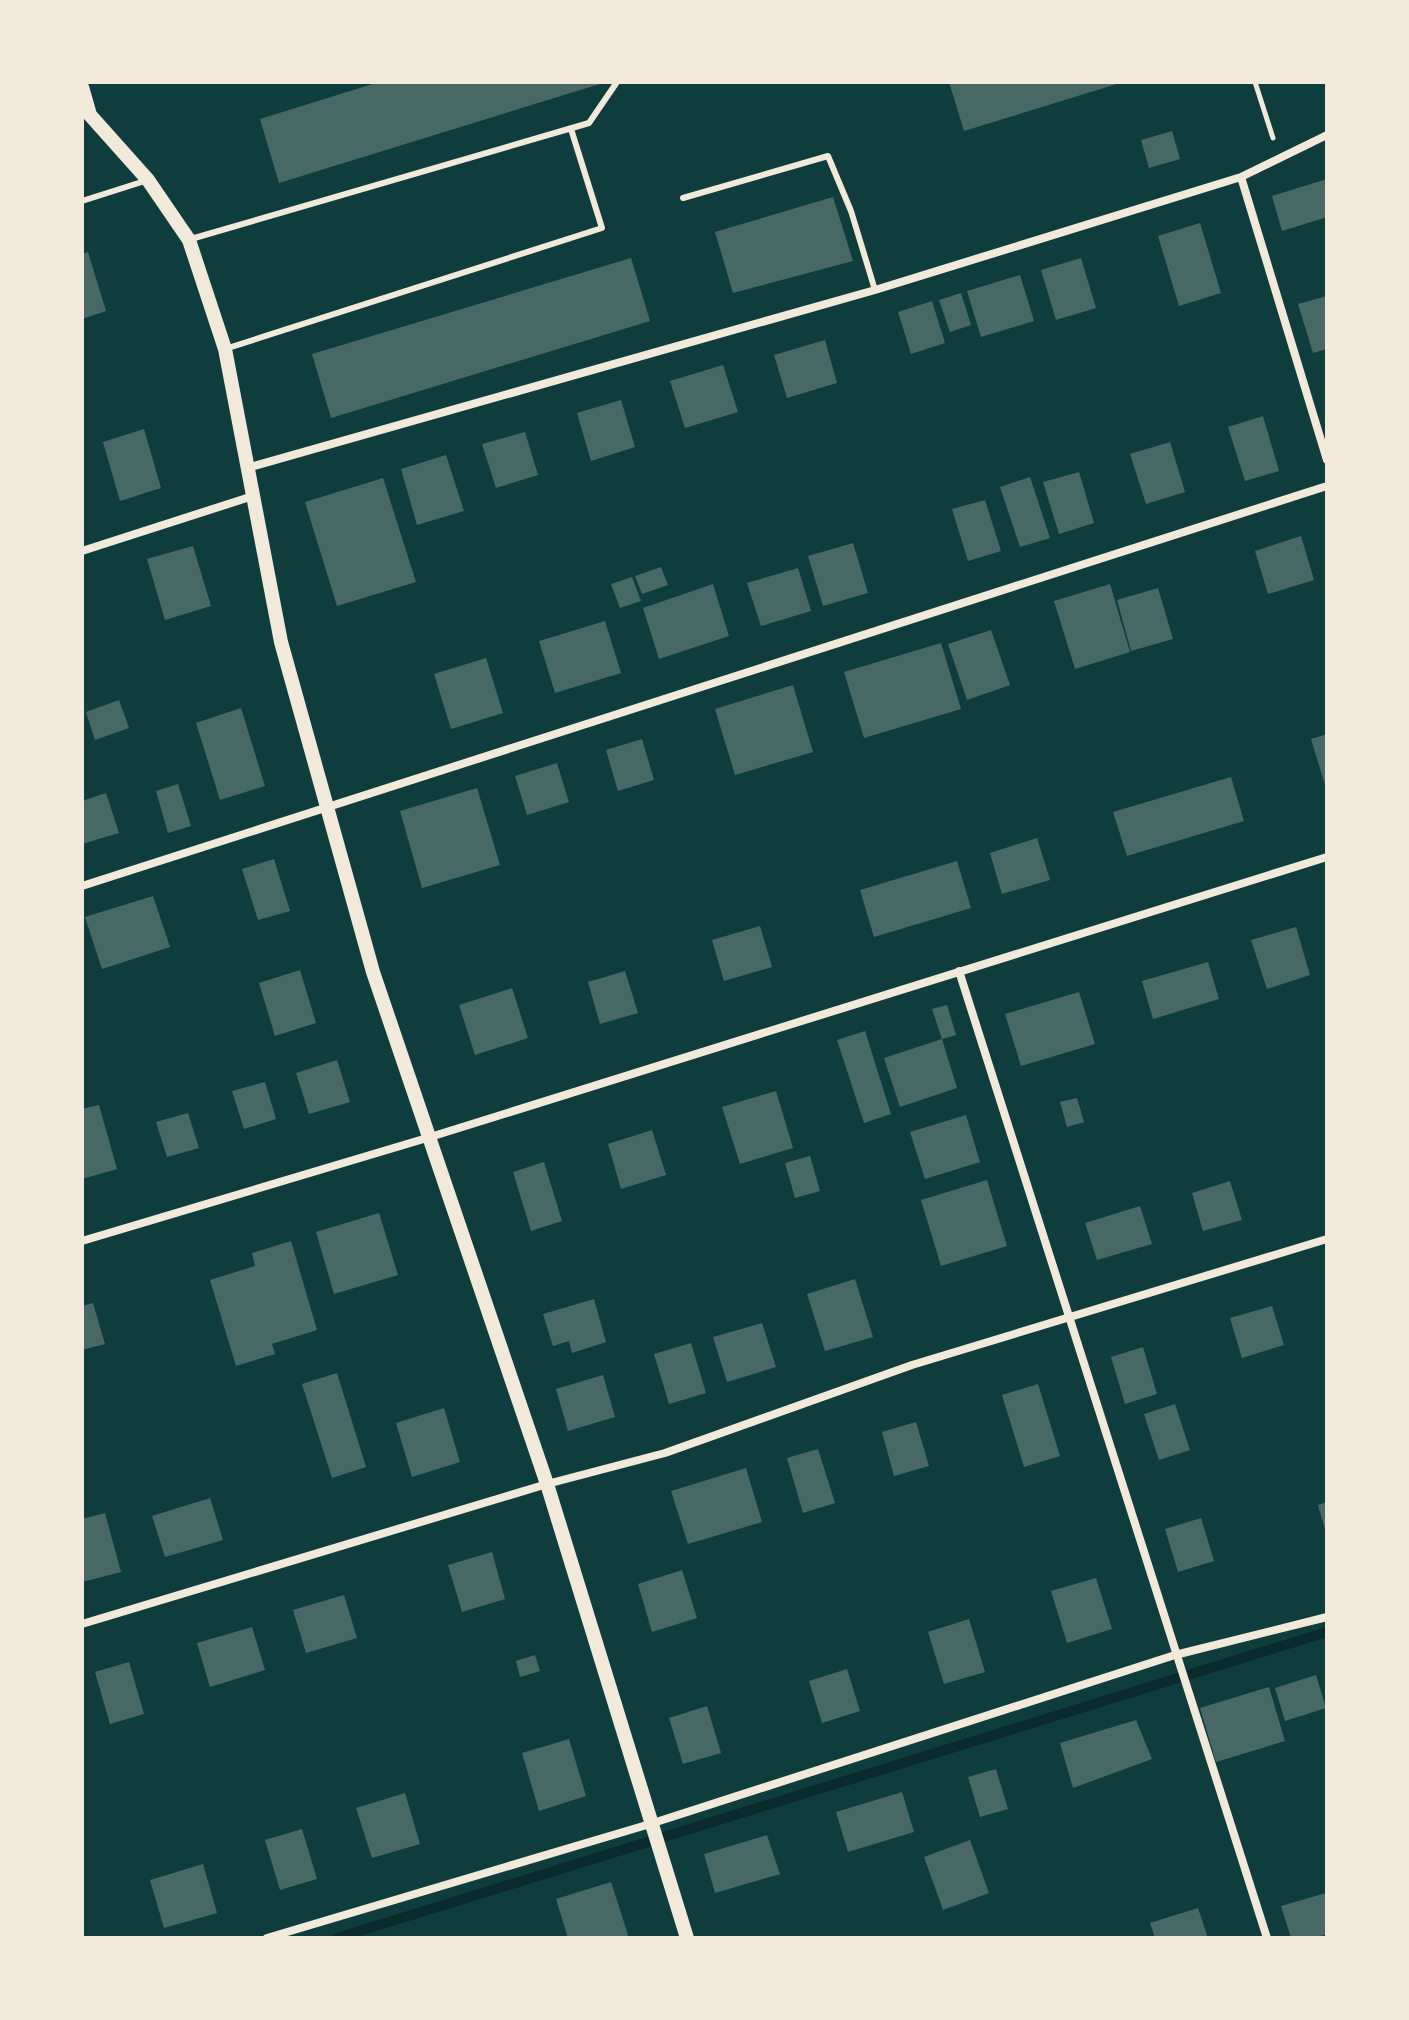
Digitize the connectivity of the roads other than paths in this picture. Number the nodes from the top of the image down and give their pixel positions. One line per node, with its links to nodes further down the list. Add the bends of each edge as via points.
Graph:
1 (617, 82): 3 (lane, via 589,123)
2 (82, 87): 6 (street, via 90,115)
3 (571, 129): 9 (lane); 11 (lane, via 602,228)
4 (1327, 135): 5 (street)
5 (1241, 177): 10 (street); 12 (street)
6 (148, 180): 8 (lane); 9 (street)
7 (683, 198): 10 (lane, via 828,156)
8 (82, 201)
9 (189, 240): 11 (street)
10 (875, 290): 13 (street)
11 (225, 349): 13 (street)
12 (1327, 460)
13 (247, 468): 15 (street)
14 (1327, 486): 17 (street)
15 (253, 496): 16 (street); 17 (street, via 281,642)
16 (82, 551)
17 (326, 806): 19 (street); 21 (street)
18 (1327, 857): 20 (street)
19 (82, 886)
20 (959, 971): 21 (street); 24 (street)
21 (427, 1138): 23 (street); 25 (street)
22 (1327, 1239): 24 (street)
23 (82, 1241)
24 (1068, 1317): 25 (street, via 912,1365 665,1453); 28 (street)
25 (547, 1484): 27 (street); 29 (street)
26 (1327, 1617): 28 (street)
27 (82, 1624)
28 (1175, 1655): 29 (street); 32 (street)
29 (650, 1824): 30 (street); 31 (street)
30 (267, 1938)
31 (687, 1938)
32 (1267, 1938)

